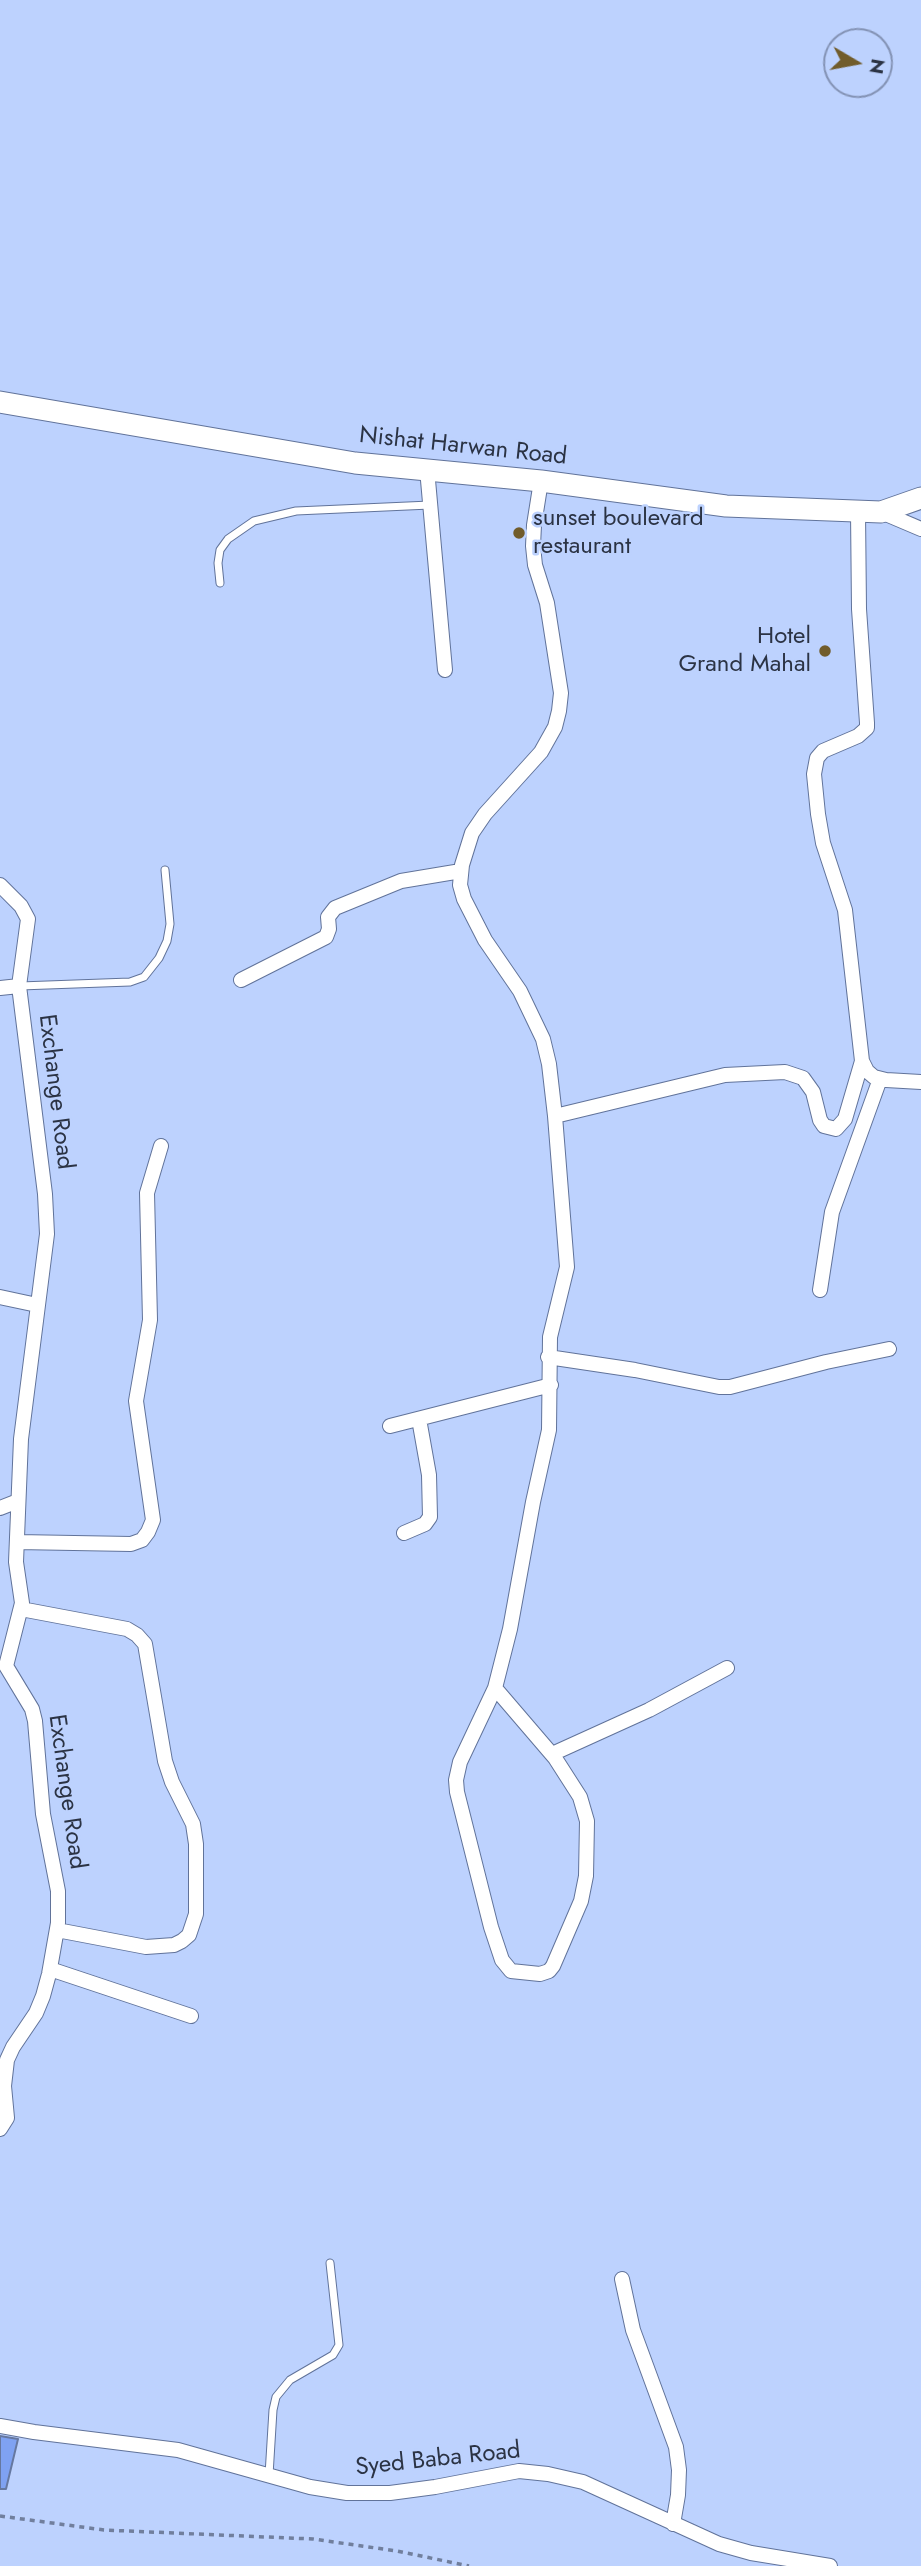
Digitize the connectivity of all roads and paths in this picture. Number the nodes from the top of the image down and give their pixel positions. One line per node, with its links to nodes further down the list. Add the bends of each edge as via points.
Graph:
1 (0, 402): 2 (main road, Nishat Harwan Road, via 355,463)
2 (426, 470): 3 (main road, Nishat Harwan Road); 5 (street)
3 (541, 481): 6 (main road, Nishat Harwan Road, via 726,506); 12 (street, via 533,545 547,603 561,694 559,712 541,752 472,833)
4 (921, 498): 7 (main road, Nishat Harwan Road)
5 (430, 505): 9 (lane, via 296,511 254,521 220,550); 10 (street)
6 (858, 512): 7 (main road, Nishat Harwan Road); 17 (street, via 867,728 823,751 814,766 823,843 845,910)
7 (881, 512): 8 (street)
8 (921, 528)
9 (220, 583)
10 (445, 670)
11 (165, 870): 15 (lane, via 167,941 144,977 130,982)
12 (461, 871): 14 (street, via 401,881 335,908 328,917 326,937); 20 (street, via 464,899 520,991 543,1039)
13 (0, 885): 15 (street, Exchange Road, via 28,919)
14 (241, 979)
15 (19, 986): 16 (street); 24 (street, Exchange Road, via 47,1216)
16 (0, 988)
17 (862, 1061): 18 (street, via 867,1071); 20 (street, via 845,1119 836,1129 820,1120 813,1092 803,1078 785,1072 725,1075)
18 (880, 1079): 19 (street); 22 (street, via 832,1212)
19 (921, 1082)
20 (555, 1116): 26 (street, via 567,1267)
21 (161, 1146): 33 (street, via 147,1194 150,1320 136,1401 153,1520 142,1540 131,1544)
22 (820, 1290)
23 (0, 1297): 24 (street)
24 (37, 1305): 30 (street, Exchange Road)
25 (889, 1349): 26 (street, via 730,1387)
26 (548, 1357): 27 (street)
27 (551, 1385): 28 (street); 36 (street, via 546,1451)
28 (419, 1419): 29 (street); 32 (street, via 429,1475 430,1517)
29 (390, 1426)
30 (18, 1501): 31 (street); 33 (street, Exchange Road)
31 (0, 1508)
32 (404, 1533)
33 (17, 1542): 34 (street, Exchange Road)
34 (21, 1609): 38 (street, Exchange Road, via 6,1666 35,1721 43,1814 58,1891); 38 (street, via 127,1629 145,1644 165,1761 193,1824 196,1844 196,1914 190,1935 182,1941 146,1947)
35 (727, 1668): 37 (street)
36 (495, 1688): 37 (street); 37 (street, via 456,1780 491,1927 502,1960 514,1972 549,1971 584,1891 585,1808)
37 (552, 1754)
38 (57, 1930): 39 (street, Exchange Road)
39 (50, 1969): 40 (street); 41 (street, Exchange Road, via 36,2013 7,2060 7,2118)
40 (191, 2016)
41 (0, 2129)
42 (330, 2263): 45 (lane, via 339,2345 333,2355 289,2380 276,2397)
43 (622, 2279): 47 (street, via 633,2330 676,2447 679,2470)
44 (0, 2426): 45 (street, Syed Baba Road, via 178,2450)
45 (269, 2475): 47 (street, Syed Baba Road, via 347,2493 390,2493 519,2471 548,2473 583,2482)
46 (0, 2516): 48 (path, via 104,2530 313,2539)
47 (673, 2524): 49 (street, Syed Baba Road, via 751,2553)
48 (469, 2566)
49 (830, 2566)

